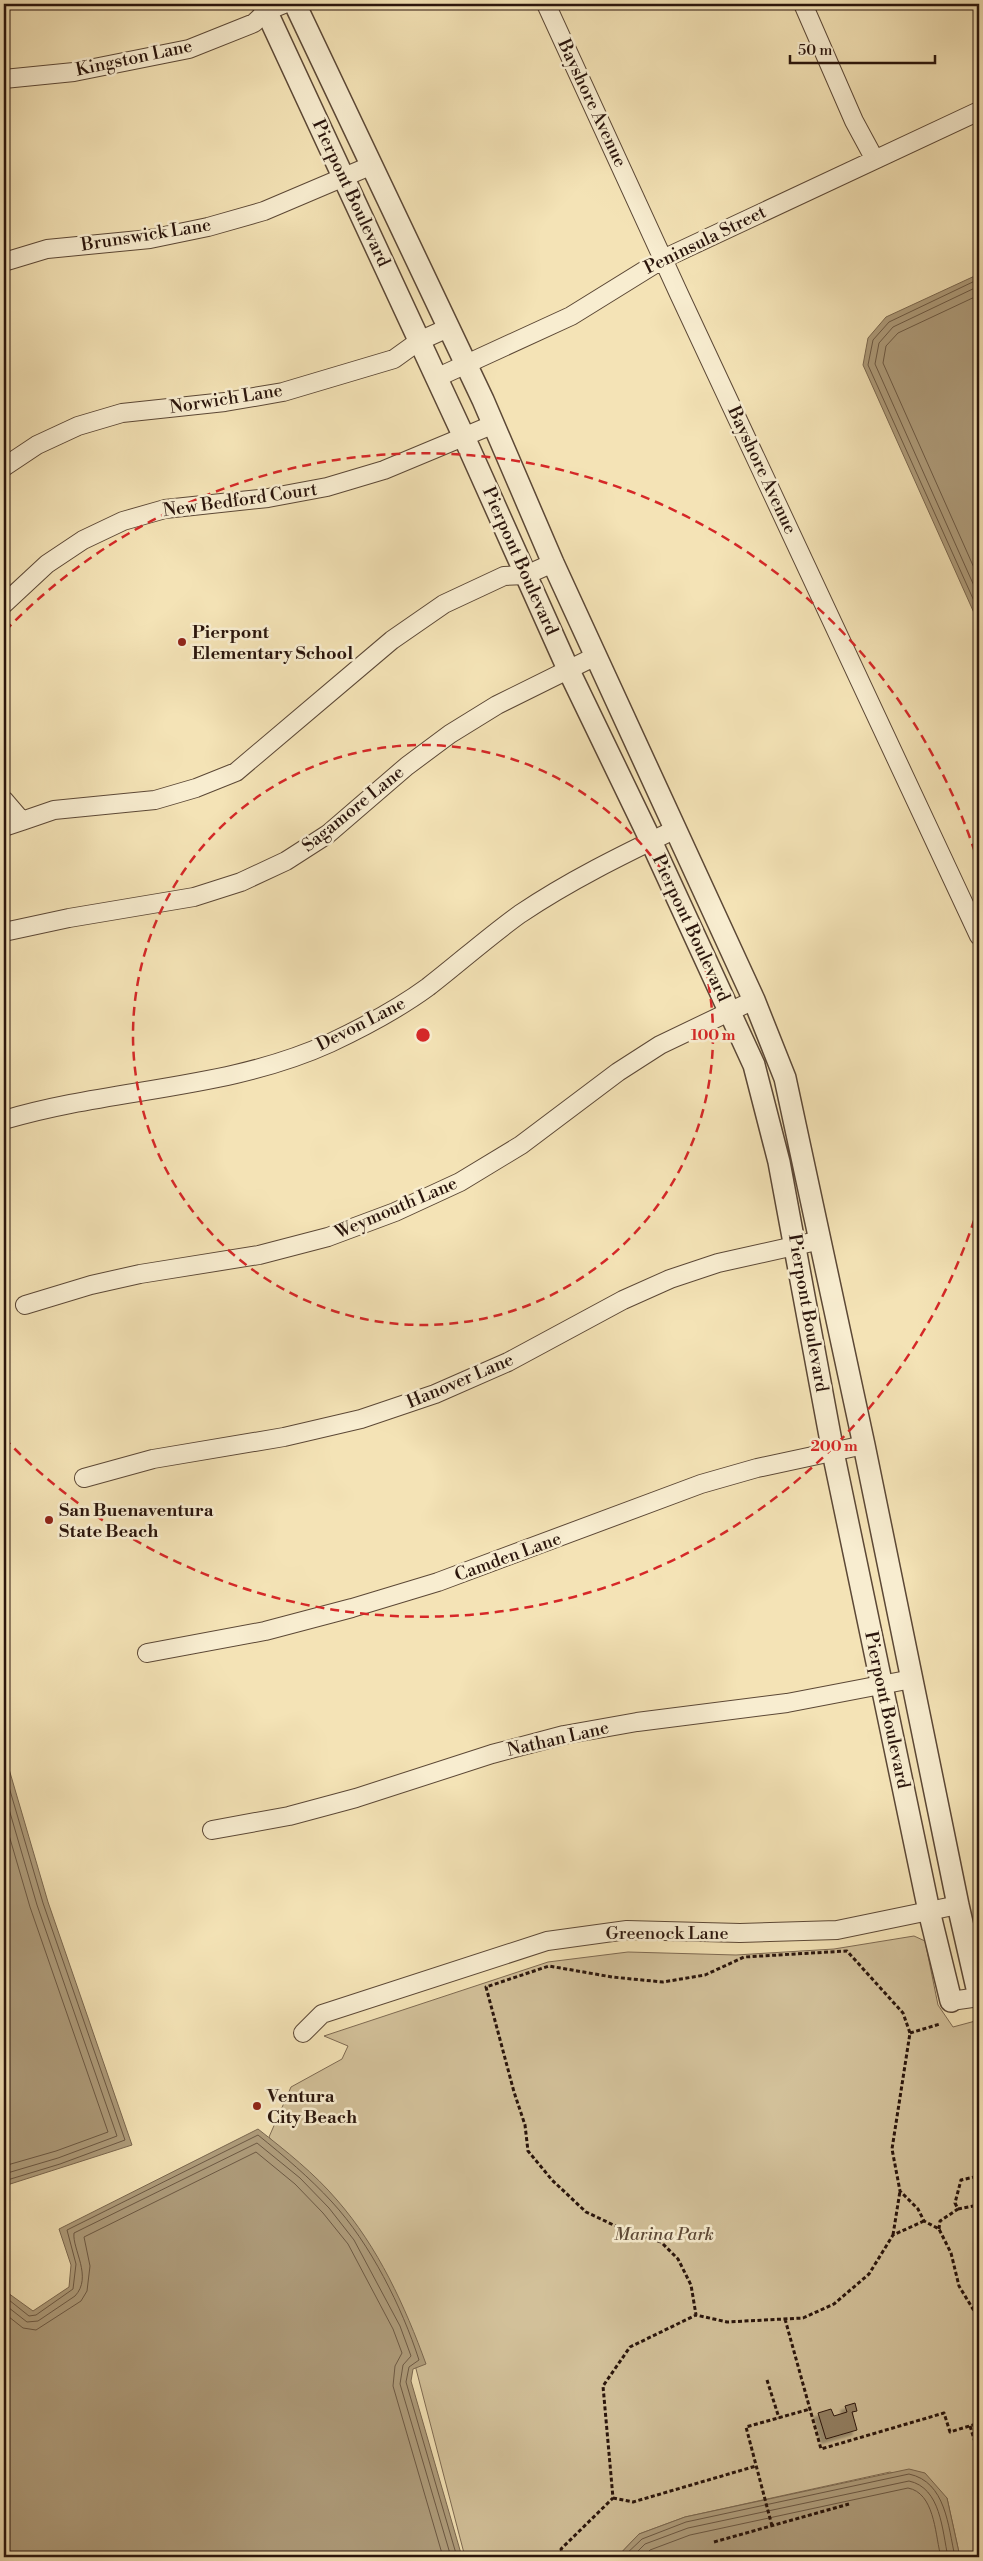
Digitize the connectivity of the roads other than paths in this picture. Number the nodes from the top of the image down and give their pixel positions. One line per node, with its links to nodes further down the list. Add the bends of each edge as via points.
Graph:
1 (295, 4): 8 (street, Pierpont Boulevard)
2 (546, 4): 10 (street, Bayshore Avenue)
3 (804, 4): 7 (street, via 854,121)
4 (272, 6): 5 (street, Kingston Lane, via 254,23 189,49 74,72); 9 (street, Pierpont Boulevard)
5 (4, 79)
6 (979, 111): 7 (street, Peninsula Street)
7 (874, 158): 10 (street, Peninsula Street)
8 (370, 166): 9 (street, Brunswick Lane); 12 (street, Pierpont Boulevard)
9 (344, 178): 11 (street, Brunswick Lane, via 264,211 208,227 150,238 47,250); 13 (street, Pierpont Boulevard)
10 (662, 258): 14 (street, Peninsula Street, via 571,316); 30 (street, Bayshore Avenue)
11 (4, 262)
12 (448, 328): 13 (street, Norwich Lane); 14 (street, Pierpont Boulevard)
13 (419, 341): 15 (street, Pierpont Boulevard); 18 (street, Norwich Lane, via 394,359 283,392 122,414 78,426 37,445)
14 (465, 365): 15 (street, Peninsula Street); 16 (street, Pierpont Boulevard)
15 (436, 378): 17 (street, Pierpont Boulevard)
16 (492, 425): 17 (street, New Bedford Court); 19 (street, Pierpont Boulevard)
17 (464, 437): 20 (street, Pierpont Boulevard); 21 (street, New Bedford Court, via 384,470 327,487 268,498 165,510 123,521 84,540 47,564)
18 (4, 467)
19 (553, 563): 20 (street); 22 (street, Pierpont Boulevard)
20 (526, 574): 23 (street, Pierpont Boulevard); 25 (street, via 504,576 444,604 414,624 344,678 236,772 155,800 54,810)
21 (4, 604)
22 (596, 656): 23 (street, Sagamore Lane); 27 (street, Pierpont Boulevard)
23 (568, 669): 28 (street, Pierpont Boulevard); 29 (street, Sagamore Lane, via 497,705 450,734 407,766 328,834 277,865 241,882 194,897)
24 (4, 800): 25 (street)
25 (22, 821): 26 (street)
26 (4, 827)
27 (676, 829): 28 (street, Devon Lane); 31 (street, Pierpont Boulevard)
28 (651, 841): 32 (street, Pierpont Boulevard); 33 (street, Devon Lane, via 571,882 519,915 427,988 379,1018 329,1043 276,1063 222,1078 106,1096)
29 (4, 932)
30 (979, 936)
31 (754, 1000): 32 (street, Weymouth Lane); 34 (street, Pierpont Boulevard, via 785,1078)
32 (729, 1011): 35 (street, Pierpont Boulevard, via 754,1065 765,1103); 36 (street, Weymouth Lane, via 660,1045 618,1072 521,1145 395,1212 328,1237 259,1255 140,1274)
33 (4, 1120)
34 (821, 1240): 35 (street, Hanover Lane); 37 (street, Pierpont Boulevard)
35 (795, 1245): 38 (street, Pierpont Boulevard); 39 (street, Hanover Lane, via 718,1263 670,1279 623,1300 508,1362 436,1394 361,1419 284,1438 153,1459)
36 (25, 1305)
37 (864, 1446): 38 (street, Camden Lane); 41 (street, Pierpont Boulevard)
38 (833, 1452): 40 (street, Camden Lane, via 701,1484 438,1582 352,1608 265,1631); 42 (street, Pierpont Boulevard)
39 (84, 1478)
40 (147, 1653)
41 (912, 1679): 42 (street, Nathan Lane); 44 (street, Pierpont Boulevard)
42 (881, 1685): 43 (street, Nathan Lane, via 564,1735 492,1754 356,1798 289,1816); 45 (street, Pierpont Boulevard)
43 (212, 1830)
44 (958, 1905): 45 (street, Greenock Lane); 46 (street, Pierpont Boulevard)
45 (929, 1911): 47 (street, Pierpont Boulevard); 48 (street, Greenock Lane, via 837,1930 740,1933 627,1930 547,1941 322,2014)
46 (979, 1997): 47 (street)
47 (951, 2002)
48 (303, 2033)

